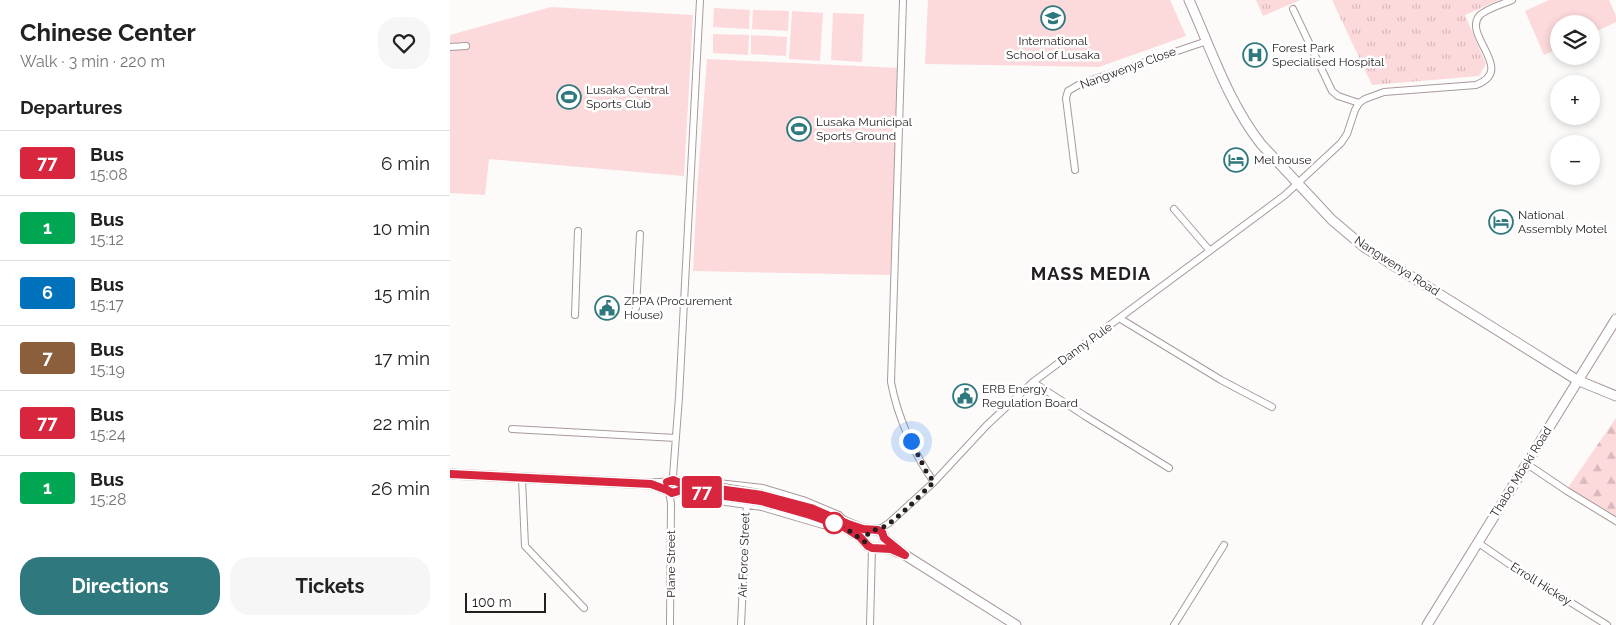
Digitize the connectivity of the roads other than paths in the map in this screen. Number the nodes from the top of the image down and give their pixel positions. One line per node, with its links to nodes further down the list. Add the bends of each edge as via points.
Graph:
1 (700, 0): 25 (street, Plane Street)
2 (903, 0): 30 (street, via 892,382 894,402)
3 (1189, 0): 6 (main road, Nangwenya Road)
4 (1512, 0): 9 (street, via 1480,15 1476,22 1492,69 1483,83 1384,92)
5 (1292, 9): 9 (street, via 1332,91)
6 (1207, 41): 10 (street, Nangwenya Close, via 1080,84 1068,91 1066,98); 11 (main road, Nangwenya Road, via 1250,131)
7 (466, 46): 8 (street)
8 (450, 47)
9 (1359, 103): 11 (street, Danny Pule, via 1345,138)
10 (1075, 170)
11 (1298, 184): 15 (street, Danny Pule); 20 (main road, Nangwenya Road, via 1364,248)
12 (1174, 209): 15 (street)
13 (578, 231): 17 (street)
14 (640, 234): 16 (street)
15 (1210, 251): 18 (street, Danny Pule)
16 (636, 308)
17 (575, 315)
18 (1119, 318): 21 (street, Danny Pule); 23 (street)
19 (1616, 319): 20 (main road, Thabo Mbeki Road)
20 (1577, 380): 22 (main road, Nangwenya Road); 26 (main road, Thabo Mbeki Road)
21 (1033, 382): 27 (street); 30 (street, Danny Pule)
22 (1616, 396)
23 (1272, 408)
24 (512, 429): 25 (street)
25 (676, 438): 31 (street, Plane Street)
26 (1527, 464): 36 (street); 41 (main road, Thabo Mbeki Road)
27 (1169, 468)
28 (450, 474): 29 (main road)
29 (522, 478): 31 (main road); 45 (street, via 525,546)
30 (934, 482): 39 (street, Danny Pule)
31 (673, 485): 33 (main road); 46 (street, Plane Street)
32 (749, 486): 33 (street, via 700,481); 35 (street, Air Force Street); 38 (street, via 803,500 839,515)
33 (692, 488): 34 (main road, bridge, via 762,495); 35 (street, via 704,499)
34 (775, 502): 37 (main road); 38 (main road, via 811,508)
35 (746, 505): 37 (street, via 823,525); 47 (street, Air Force Street)
36 (1616, 521)
37 (835, 524): 40 (main road)
38 (848, 524): 39 (main road)
39 (880, 533): 40 (main road, via 867,533); 43 (main road, via 884,543); 44 (main road)
40 (865, 542): 43 (main road)
41 (1477, 542): 51 (main road, Thabo Mbeki Road); 52 (street, Erroll Hickey)
42 (1224, 545): 50 (street)
43 (876, 548): 44 (main road, via 891,549); 48 (street)
44 (905, 555): 49 (main road)
45 (584, 608)
46 (670, 625)
47 (741, 625)
48 (870, 625)
49 (1016, 625)
50 (1174, 625)
51 (1427, 625)
52 (1607, 625)

